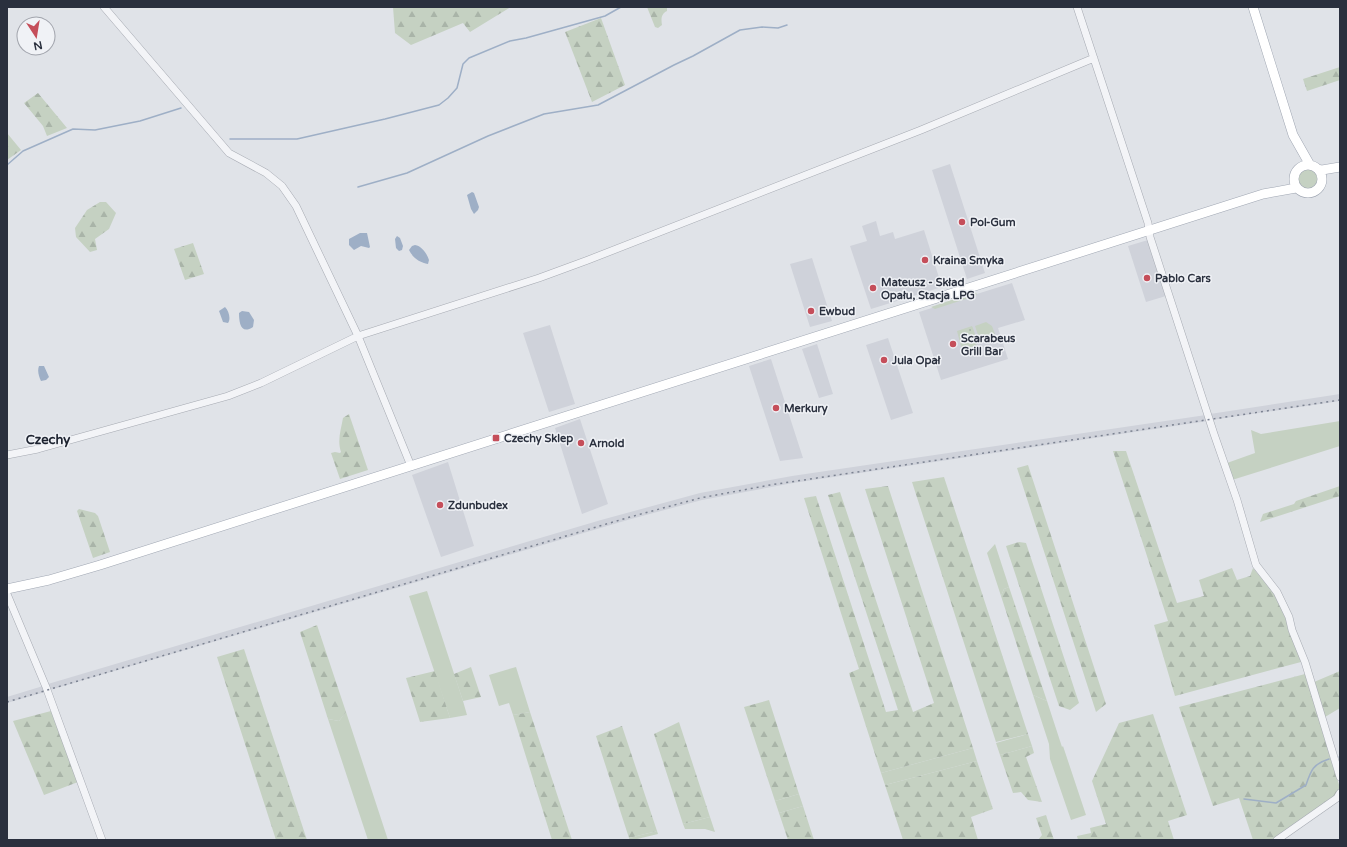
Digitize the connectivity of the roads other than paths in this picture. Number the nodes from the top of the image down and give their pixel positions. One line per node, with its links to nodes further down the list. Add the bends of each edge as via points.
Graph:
1 (104, 7): 13 (street, via 229,153 266,173 282,186 296,206)
2 (1077, 7): 4 (street)
3 (1253, 7): 5 (main road)
4 (1094, 58): 12 (street); 13 (street, via 921,130 588,260)
5 (1293, 135): 6 (main road); 8 (main road)
6 (1314, 167): 7 (main road, via 1322,170); 8 (main road, via 1305,165); 10 (main road)
7 (1340, 167)
8 (1297, 170): 11 (main road)
9 (1340, 171): 10 (main road)
10 (1322, 181): 11 (main road, via 1317,190 1309,193 1300,191)
11 (1295, 183): 12 (main road)
12 (1149, 230): 15 (main road); 18 (street, via 1256,565 1277,592 1289,617)
13 (358, 336): 14 (street, via 261,383 228,396 38,449); 15 (street)
14 (7, 455)
15 (411, 466): 16 (main road, via 100,565)
16 (7, 589)
17 (7, 594): 20 (street, via 46,687)
18 (1340, 777)
19 (1340, 793): 21 (street, via 1337,798)
20 (102, 840)
21 (1277, 840)

